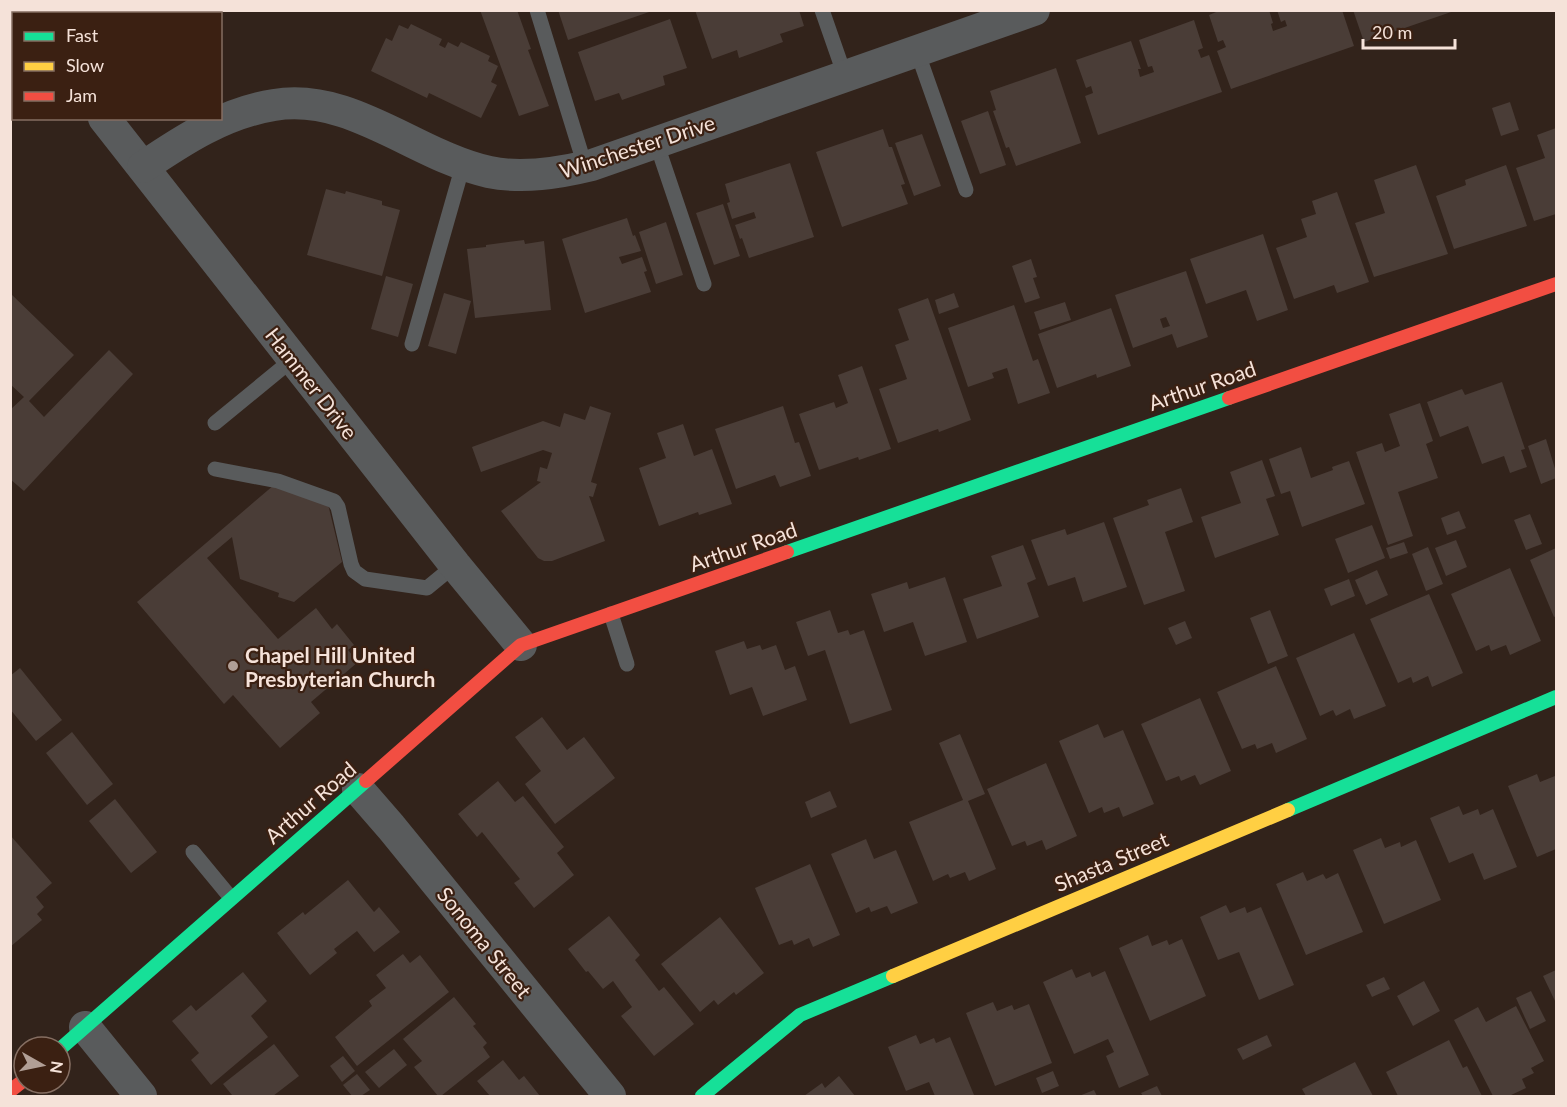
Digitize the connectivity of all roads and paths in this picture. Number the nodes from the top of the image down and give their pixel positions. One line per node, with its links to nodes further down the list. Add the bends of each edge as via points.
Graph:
1 (537, 10): 9 (lane)
2 (822, 10): 5 (lane)
3 (1034, 10): 4 (street, Winchester Drive)
4 (917, 51): 5 (street, Winchester Drive); 11 (lane)
5 (845, 76): 7 (street, Winchester Drive)
6 (106, 120): 10 (street, Hammer Drive)
7 (656, 142): 9 (street, Winchester Drive); 12 (lane)
8 (463, 165): 9 (street, Winchester Drive, via 522,175); 10 (street, Winchester Drive, via 349,114 321,106 291,104 258,108 211,125); 14 (lane)
9 (585, 166)
10 (143, 168): 15 (street, Hammer Drive)
11 (966, 190)
12 (704, 284)
13 (1557, 284): 19 (street, Arthur Road)
14 (412, 344)
15 (293, 359): 16 (lane); 18 (street, Hammer Drive)
16 (214, 423)
17 (215, 469): 18 (lane, via 278,481 334,501 351,564 365,579 427,588)
18 (455, 565): 20 (street, Hammer Drive)
19 (611, 614): 20 (street, Arthur Road); 21 (lane)
20 (521, 645): 23 (street, Arthur Road)
21 (627, 664)
22 (1557, 697): 30 (street, Shasta Street, via 800,1015)
23 (358, 789): 25 (street, Arthur Road); 29 (street, Sonoma Street)
24 (193, 852): 25 (lane)
25 (231, 898): 26 (street, Arthur Road)
26 (85, 1027): 27 (street, Arthur Road); 28 (street)
27 (72, 1038)
28 (141, 1096)
29 (610, 1096)
30 (702, 1096)

